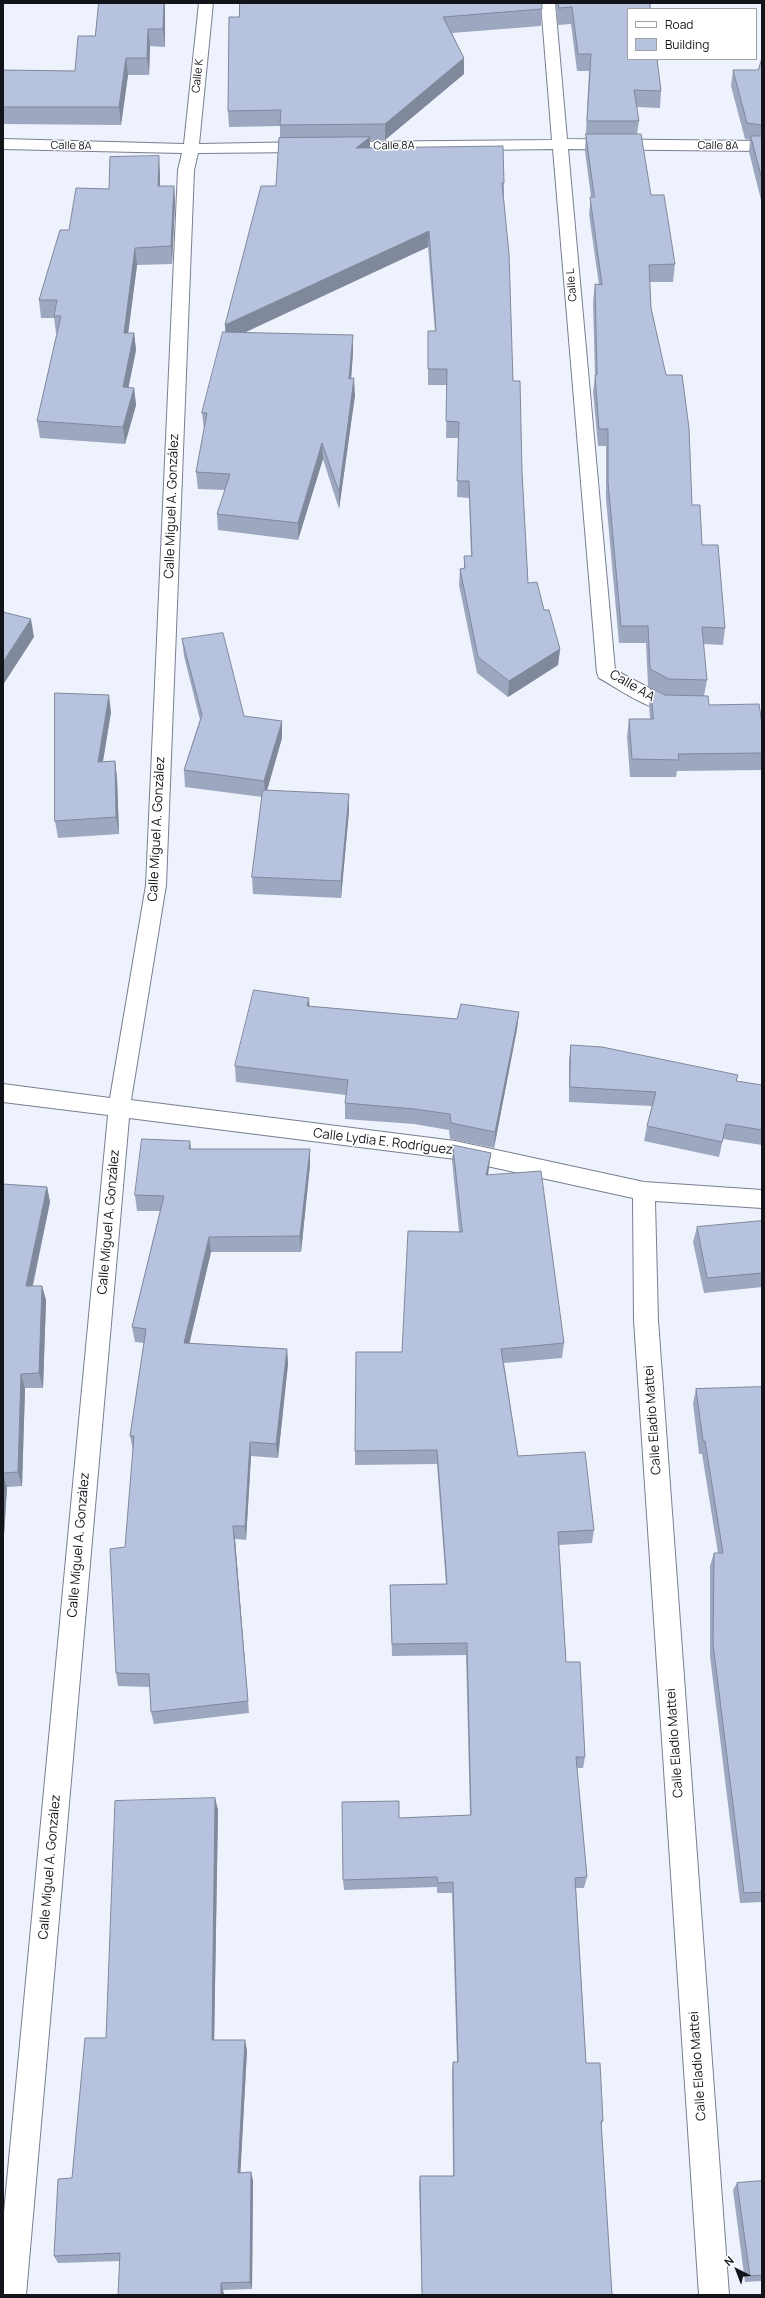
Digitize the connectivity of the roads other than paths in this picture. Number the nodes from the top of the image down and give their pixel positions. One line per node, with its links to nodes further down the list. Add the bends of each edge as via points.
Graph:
1 (206, 3): 6 (street, Calle K)
2 (548, 3): 4 (street, Calle L)
3 (3, 144): 6 (street, Calle 8A)
4 (559, 144): 5 (street, Calle 8A); 6 (street, Calle 8A); 7 (street, Calle L)
5 (762, 146)
6 (190, 149): 10 (street, Calle Miguel A. González, via 186,170 156,885)
7 (597, 567): 8 (street, Calle AA, via 606,673 663,704)
8 (693, 705)
9 (3, 1094): 10 (street, Calle Lydia E. Rodríguez)
10 (119, 1110): 11 (street, Calle Lydia E. Rodríguez, via 455,1150); 13 (street, Calle Miguel A. González)
11 (644, 1191): 12 (street, Calle Lydia E. Rodríguez); 14 (street, Calle Eladio Mattei, via 646,1328)
12 (762, 1199)
13 (11, 2295)
14 (714, 2295)

